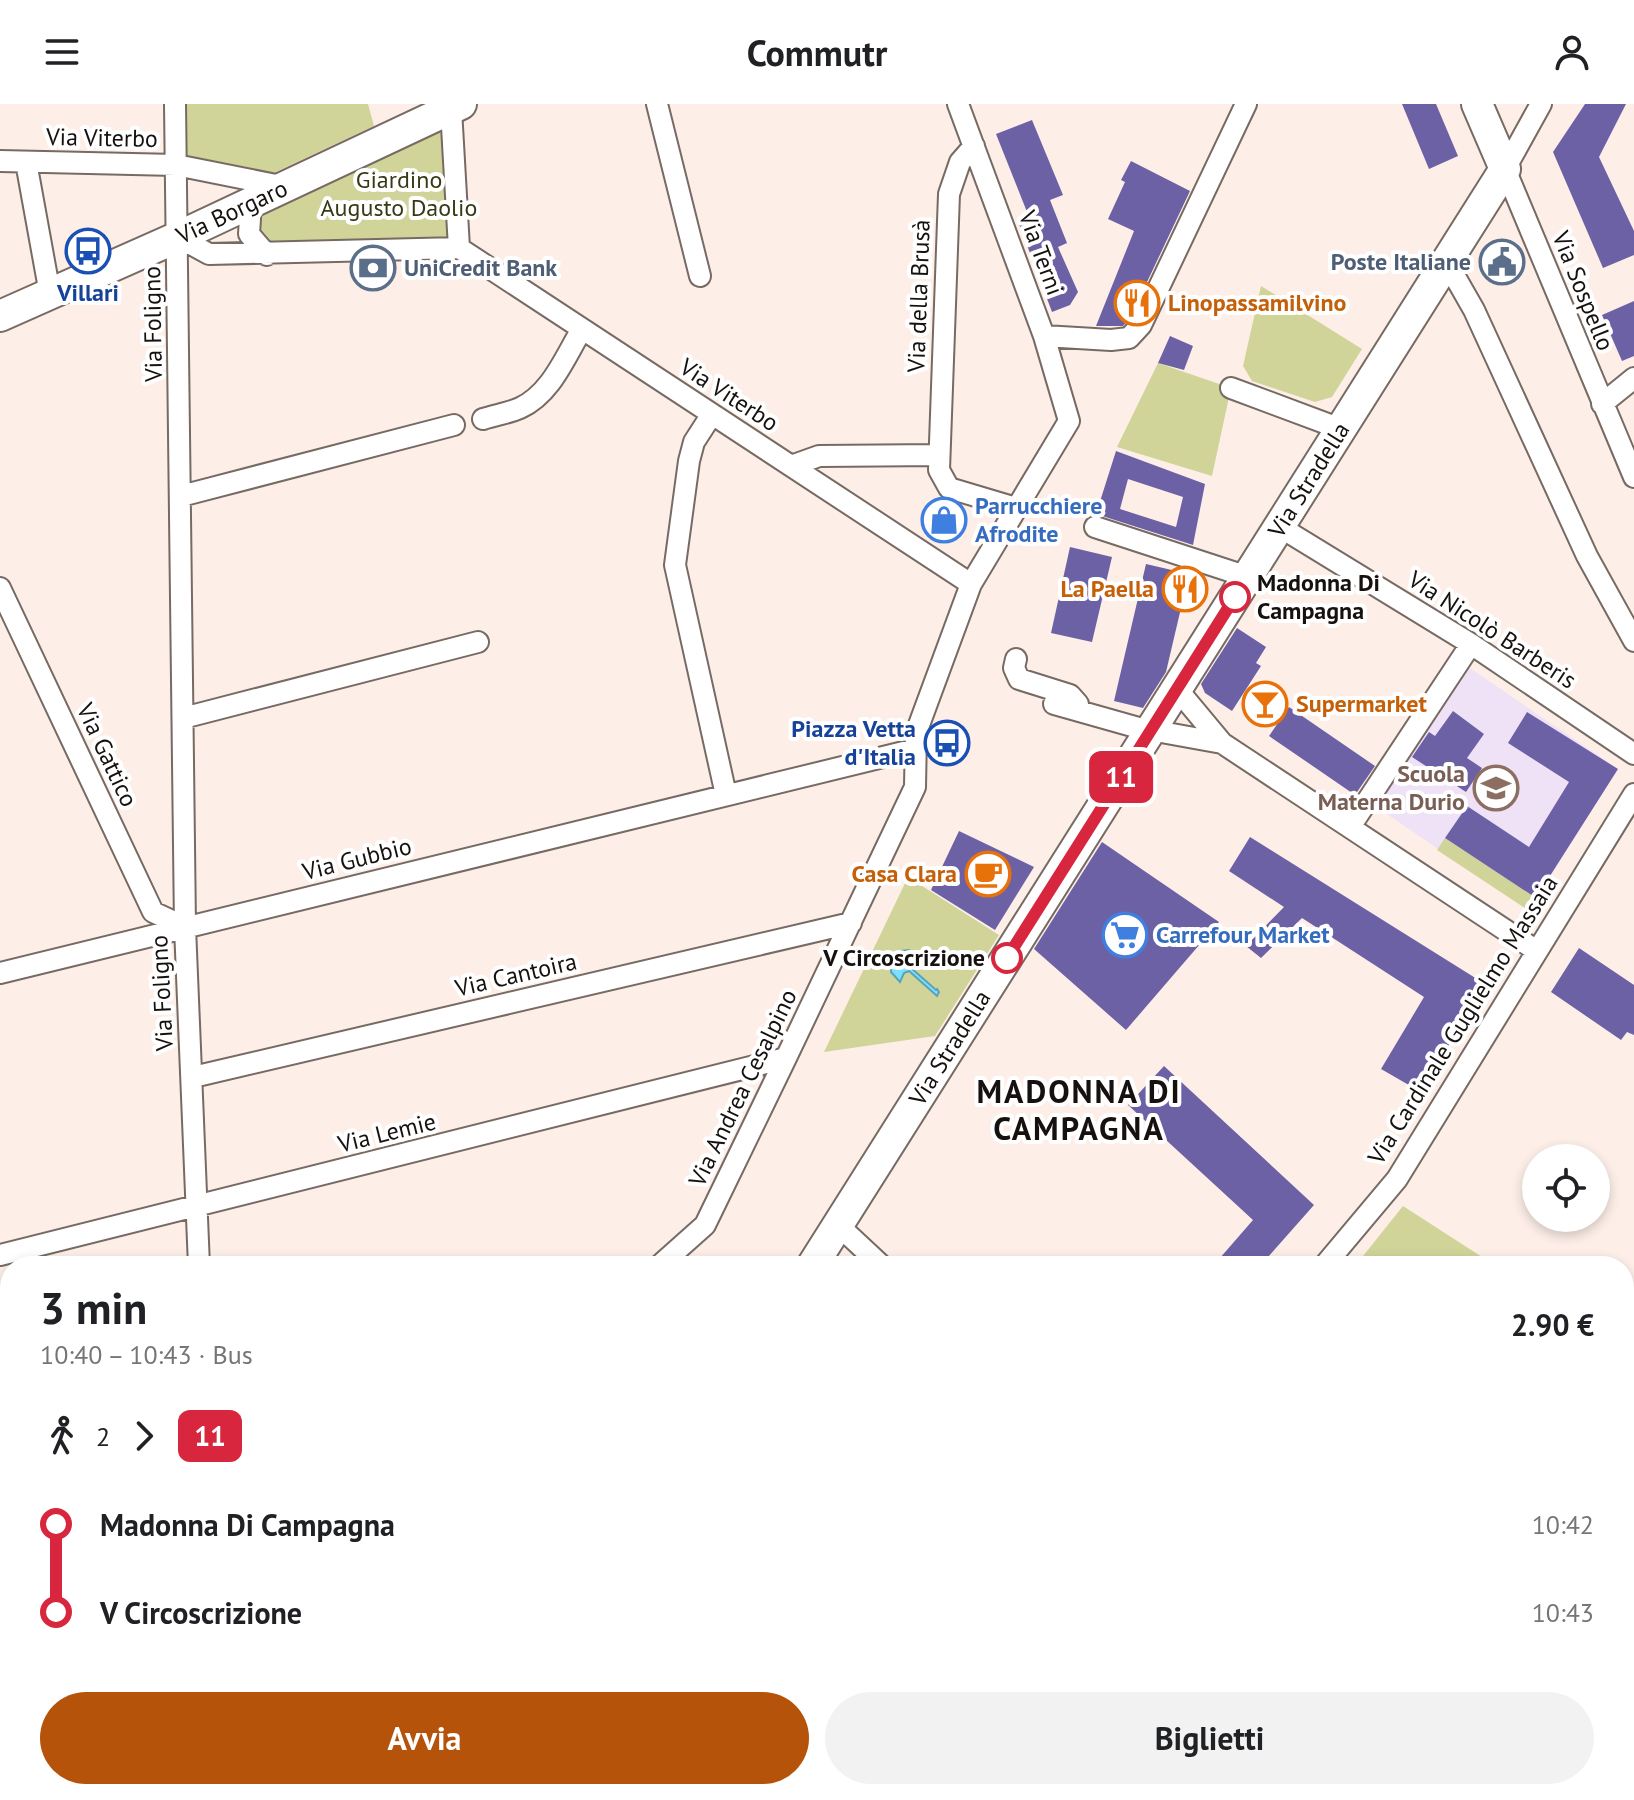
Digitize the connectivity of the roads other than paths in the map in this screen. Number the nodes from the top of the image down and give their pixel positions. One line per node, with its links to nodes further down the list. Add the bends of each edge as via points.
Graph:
1 (175, 104): 11 (street, Via Foligno)
2 (657, 104): 19 (street)
3 (958, 104): 8 (street, Via Terni)
4 (1246, 104): 23 (street, via 1141,325 1129,338)
5 (1477, 104): 12 (street)
6 (1541, 104): 12 (street, Via Stradella)
7 (451, 106): 13 (street, Via Borgaro); 16 (street)
8 (974, 146): 23 (street, Via Terni); 31 (street, Via della Brusà, via 960,162 949,194)
9 (0, 161): 10 (street, Via Viterbo)
10 (26, 162): 11 (street, Via Viterbo); 20 (street, Via Viterbo)
11 (176, 165): 13 (street, Via Viterbo); 15 (street, Via Foligno)
12 (1505, 169): 18 (street, Via Stradella); 26 (street, Via Sospello)
13 (286, 187): 14 (street, Via Borgaro)
14 (251, 203): 15 (street, Via Borgaro); 17 (street, via 249,234)
15 (178, 237): 17 (street, via 209,254); 20 (street, Via Borgaro); 34 (street, Via Foligno)
16 (459, 248): 17 (street); 22 (street, Via Viterbo)
17 (267, 255)
18 (1446, 261): 30 (street, Via Stradella); 41 (street, via 1474,310 1587,556)
19 (700, 276)
20 (50, 294): 21 (street, Via Borgaro)
21 (0, 316)
22 (582, 329): 27 (street, Via Viterbo); 28 (street, via 547,389 520,408)
23 (1044, 336): 35 (street, Via Terni, via 1069,421)
24 (1634, 378): 26 (street)
25 (1231, 388): 30 (street)
26 (1602, 404): 33 (street, Via Sospello)
27 (712, 414): 32 (street, Via Viterbo); 54 (street, via 689,461 675,565)
28 (483, 419)
29 (454, 425): 34 (street)
30 (1341, 429): 37 (street, Via Stradella)
31 (939, 455): 32 (street, via 819,456); 35 (street, Via della Brusà, via 939,470 949,488)
32 (791, 466): 39 (street, Via Viterbo)
33 (1634, 477)
34 (181, 496): 48 (street, Via Foligno)
35 (1016, 508): 39 (street)
36 (1095, 527): 38 (street)
37 (1280, 527): 38 (street, Via Stradella); 43 (street, Via Nicolò Barberis)
38 (1248, 577): 45 (street, Via Stradella)
39 (971, 584): 51 (street, via 916,733)
40 (0, 588): 57 (street, Via Gattico, via 153,912)
41 (1634, 641)
42 (478, 642): 48 (street)
43 (1471, 644): 52 (street, Via Nicolò Barberis); 55 (street)
44 (1016, 659): 47 (street, via 1019,679 1070,695)
45 (1177, 689): 49 (street, Via Stradella); 50 (street)
46 (1054, 704): 47 (street)
47 (1085, 713): 49 (street)
48 (183, 718): 57 (street, Via Foligno)
49 (1150, 730): 50 (street); 63 (street, Via Stradella)
50 (1222, 743): 55 (street)
51 (916, 749): 54 (street, Via Gubbio); 56 (street, Via Andrea Cesalpino, via 915,787)
52 (1634, 754)
53 (1634, 794): 58 (street, Via Cardinale Guglielmo Massaia)
54 (726, 795): 57 (street, Via Gubbio)
55 (1350, 827): 58 (street)
56 (851, 923): 60 (street, Via Andrea Cesalpino); 61 (street, Via Cantoira)
57 (185, 927): 59 (street, Via Gubbio); 61 (street, Via Foligno)
58 (1537, 951): 69 (street, Via Cardinale Guglielmo Massaia, via 1397,1179)
59 (0, 973)
60 (786, 1058): 62 (street, Via Lemie); 66 (street, Via Andrea Cesalpino, via 705,1225)
61 (193, 1077): 62 (street, Via Foligno)
62 (195, 1208): 64 (street, Via Lemie); 65 (street, Via Foligno)
63 (838, 1225): 67 (street, Via Stradella); 68 (street)
64 (0, 1255)
65 (198, 1256)
66 (670, 1256)
67 (818, 1256)
68 (871, 1256)
69 (1332, 1256)

